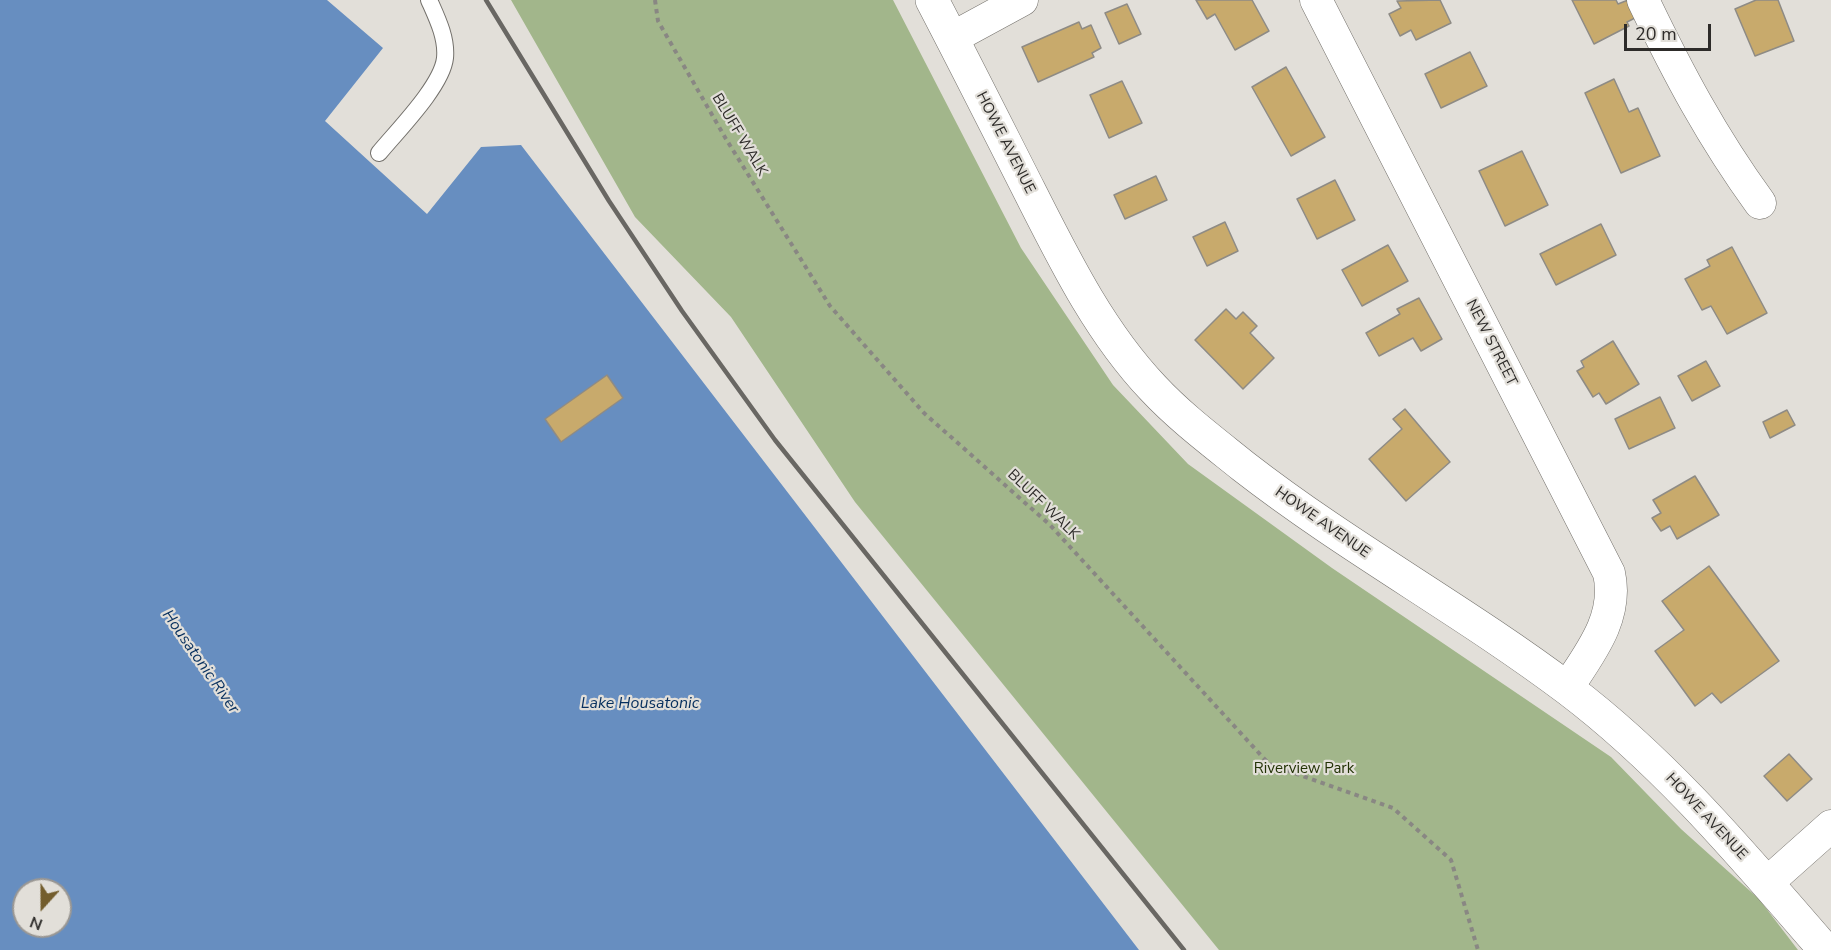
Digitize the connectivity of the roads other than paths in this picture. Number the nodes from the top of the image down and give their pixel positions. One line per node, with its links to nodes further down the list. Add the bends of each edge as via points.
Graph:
1 (429, 0): 7 (lane, via 443,35 445,59 436,81)
2 (932, 0): 6 (main road, HOWE AVENUE)
3 (1022, 0): 6 (street)
4 (1316, 0): 9 (street, NEW STREET, via 1609,573 1609,614)
5 (1643, 0): 8 (street, via 1722,151)
6 (952, 38): 9 (main road, HOWE AVENUE, via 1080,285 1111,335 1151,386 1193,427 1303,513)
7 (379, 153)
8 (1760, 203)
9 (1567, 688): 11 (main road, HOWE AVENUE, via 1678,784)
10 (1831, 826): 11 (street)
11 (1767, 883): 12 (main road, HOWE AVENUE)
12 (1825, 950)

